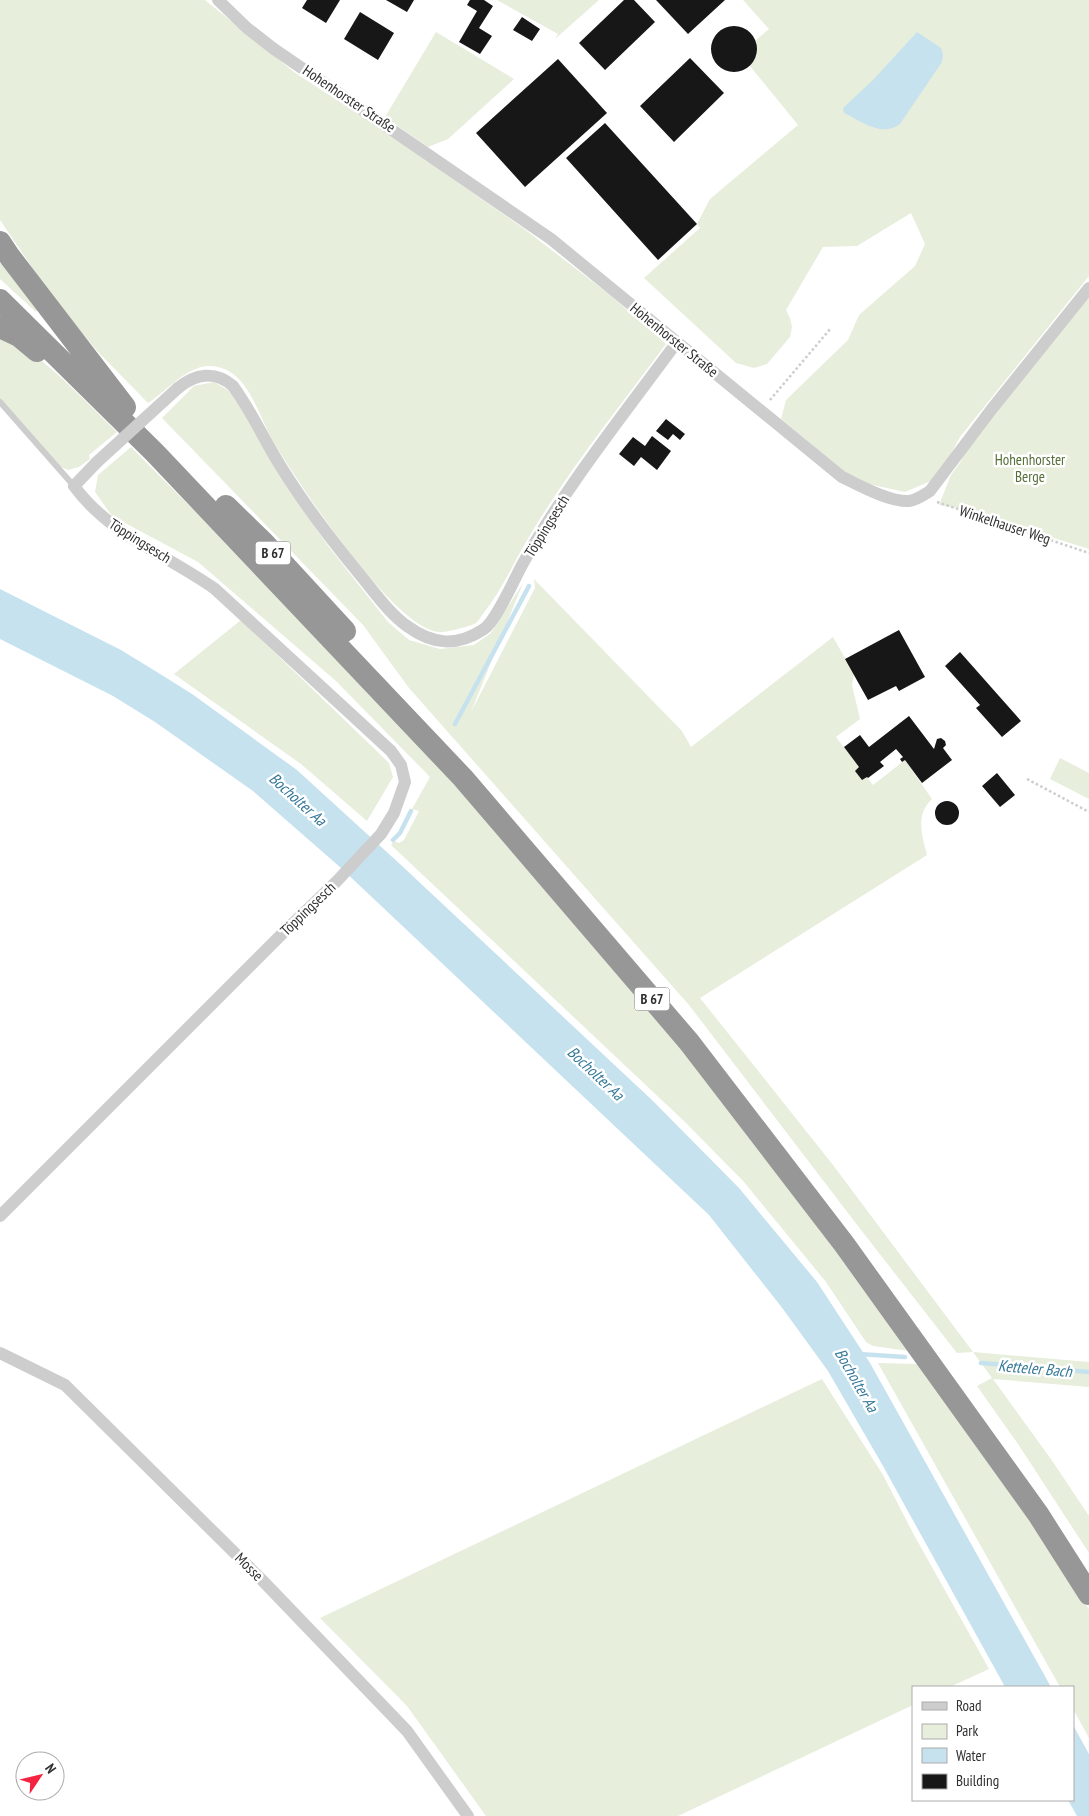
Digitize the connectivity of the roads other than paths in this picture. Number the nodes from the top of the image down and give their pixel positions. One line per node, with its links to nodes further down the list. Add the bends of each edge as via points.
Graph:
1 (218, 0): 7 (street, Hohenhorster Straße, via 274,49 551,239)
2 (0, 242): 9 (highway, B 67)
3 (0, 287): 9 (highway, B 67)
4 (1089, 288): 7 (street, Hohenhorster Straße, via 930,491 909,501 868,490 842,477)
5 (0, 300): 10 (highway, B 67)
6 (0, 327): 10 (highway, B 67, via 19,336 48,359)
7 (677, 342): 11 (street, Töppingsesch, bridge, via 564,498 486,628 466,640 444,643 406,626 356,570 302,500 226,379 204,375 178,388)
8 (0, 402): 11 (lane)
9 (127, 410): 14 (highway, B 67, via 264,543 390,678 698,1034 849,1232 1047,1508)
10 (155, 453): 15 (highway, B 67, via 463,778 689,1042 844,1244 1038,1514)
11 (74, 486): 12 (street, Töppingsesch, via 85,502 125,535 215,590 391,751 401,765 406,782 394,813 381,834)
12 (0, 1216)
13 (0, 1353): 16 (street, Mosse, via 65,1385 256,1573 407,1731)
14 (1089, 1572)
15 (1089, 1594)
16 (468, 1816)

